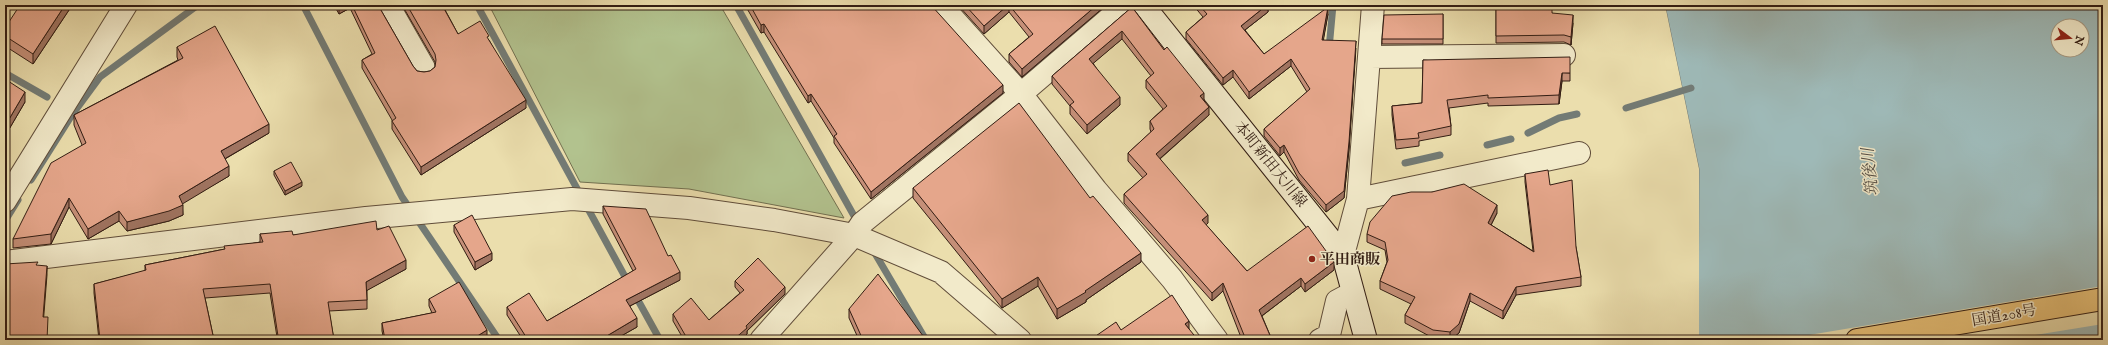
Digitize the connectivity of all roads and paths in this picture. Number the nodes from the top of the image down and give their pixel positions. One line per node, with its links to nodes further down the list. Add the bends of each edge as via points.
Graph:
1 (126, 5): 13 (street)
2 (388, 5): 9 (street)
3 (941, 5): 10 (street)
4 (1125, 5): 10 (street)
5 (1143, 5): 15 (street, 本町新田大川線)
6 (1373, 5): 8 (street)
7 (1564, 55): 8 (street)
8 (1368, 57): 12 (street)
9 (424, 68)
10 (1021, 94): 14 (street, via 862,223); 21 (street, via 1096,190 1172,279)
11 (1579, 153): 12 (street)
12 (1358, 199): 15 (street)
13 (5, 201)
14 (854, 235): 16 (street, via 688,208 572,199 366,218); 19 (street); 20 (street, via 941,272)
15 (1343, 254): 17 (street, 本町新田大川線)
16 (5, 262)
17 (1352, 293): 22 (street, via 1337,301 1329,336); 23 (street, 本町新田大川線)
18 (2103, 299): 24 (highway, 国道208号)
19 (761, 340)
20 (1020, 340)
21 (1217, 340)
22 (1320, 340)
23 (1366, 340)
24 (1857, 340)

